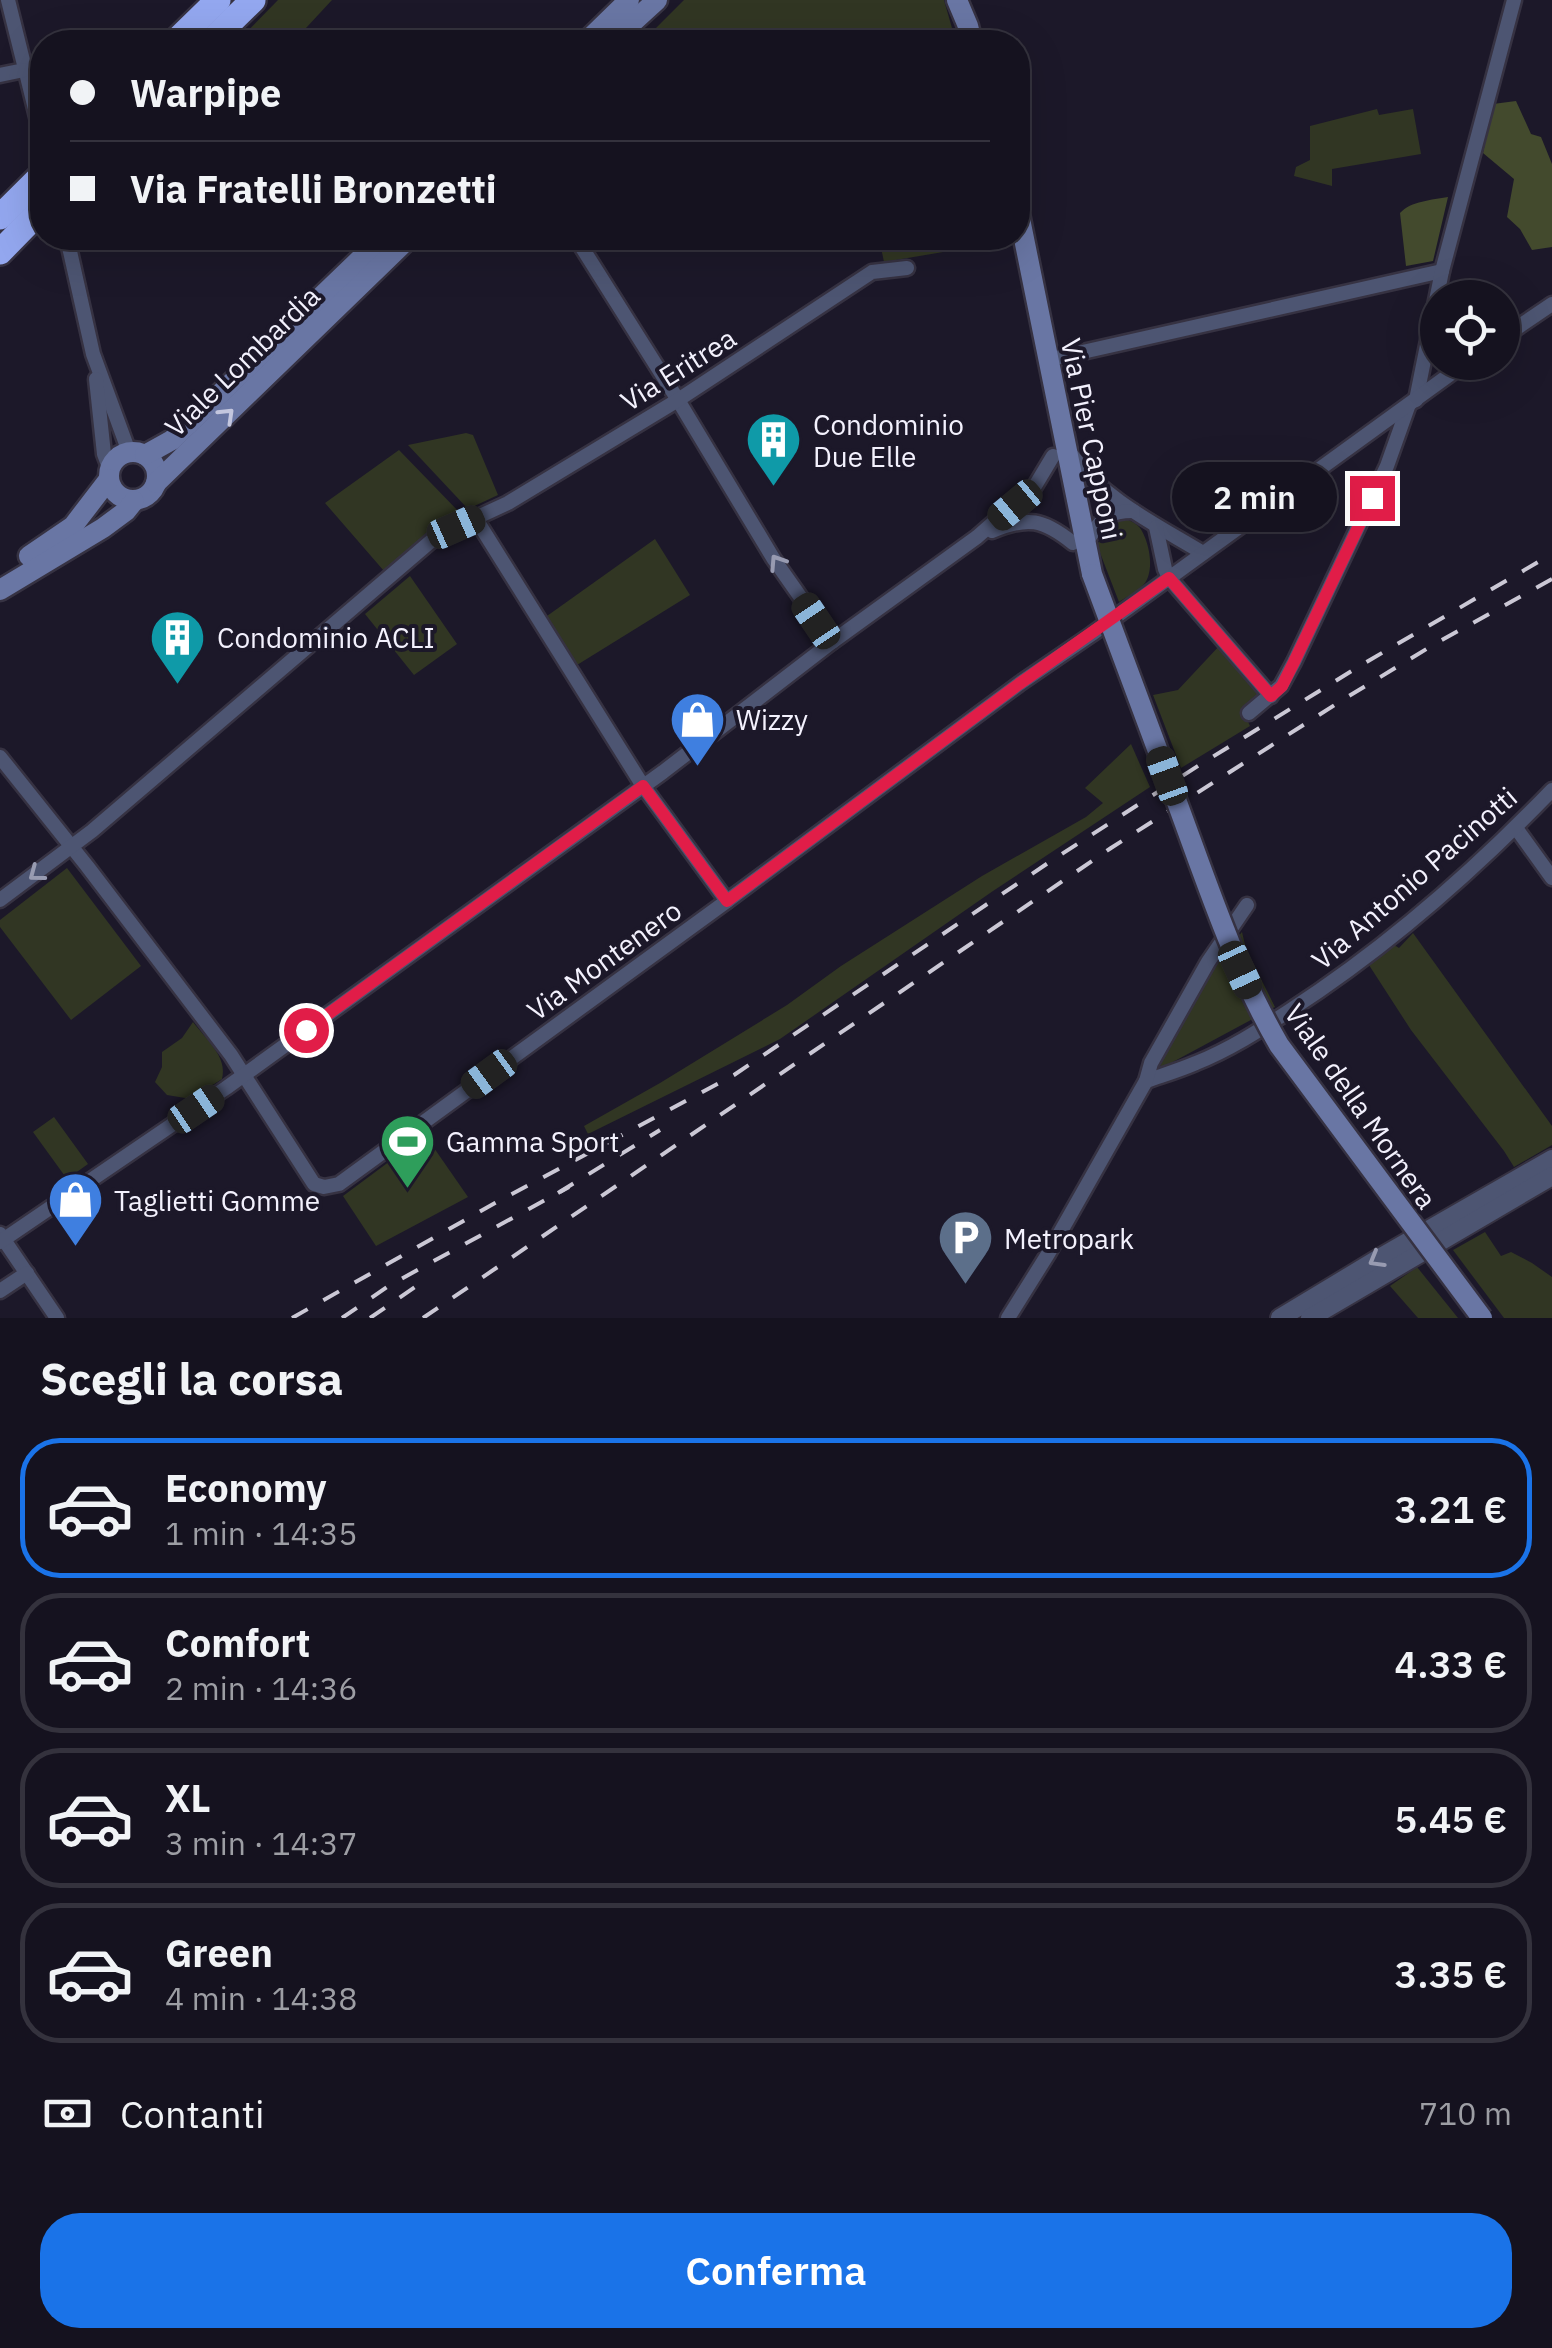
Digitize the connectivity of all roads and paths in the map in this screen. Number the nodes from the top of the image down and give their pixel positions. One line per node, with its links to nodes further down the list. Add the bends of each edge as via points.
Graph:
1 (8, 0): 15 (street)
2 (218, 0): 9 (highway)
3 (253, 0): 10 (highway)
4 (629, 0): 11 (main road)
5 (657, 0): 12 (main road)
6 (957, 0): 13 (main road)
7 (971, 0): 14 (main road)
8 (1514, 0): 29 (street)
9 (187, 30)
10 (222, 30)
11 (598, 30)
12 (627, 30)
13 (969, 30)
14 (982, 30)
15 (24, 70): 16 (street); 17 (street)
16 (0, 76)
17 (30, 92)
18 (30, 187): 19 (highway)
19 (0, 218)
20 (30, 222): 27 (highway)
21 (70, 250): 32 (street)
22 (370, 250): 38 (main road, Viale Lombardia, via 172,440)
23 (397, 250): 40 (main road, Viale Lombardia, one-way to 23)
24 (584, 250): 35 (street)
25 (1014, 250): 37 (main road, Via Pier Capponi)
26 (1026, 250): 33 (main road, Via Pier Capponi)
27 (0, 252)
28 (907, 268): 35 (street, Via Eritrea, via 872,272)
29 (1442, 271): 33 (street); 36 (street)
30 (1552, 304): 31 (street)
31 (1520, 326)
32 (93, 354): 38 (street); 39 (street)
33 (1047, 360): 37 (main road, Via Pier Capponi)
34 (1443, 380): 36 (street, Via Montenero)
35 (678, 400): 43 (street, Via Eritrea); 52 (street, one-way to 35)
36 (1412, 404): 47 (street, Via Montenero); 53 (street, via 1303,644)
37 (1059, 450): 42 (street); 45 (street, via 1035,486); 46 (main road, Via Pier Capponi)
38 (137, 454): 39 (main road, via 114,461); 40 (main road, via 155,466)
39 (109, 475): 41 (main road, via 113,490); 48 (main road, via 73,526)
40 (156, 482): 41 (main road, via 151,493)
41 (134, 500): 51 (main road, via 103,528)
42 (1134, 511): 44 (street); 46 (street, via 1115,511)
43 (476, 519): 56 (street); 59 (street, Via Eritrea, via 437,536)
44 (1156, 527): 47 (street); 50 (street)
45 (977, 537): 46 (street, via 1032,520); 52 (street)
46 (1080, 542): 49 (main road, Via Pier Capponi)
47 (1203, 553): 50 (street, Via Montenero)
48 (0, 574)
49 (1092, 574): 74 (main road, Viale della Mornera, bridge, via 1261,1014)
50 (1169, 578): 53 (street); 62 (street, Via Montenero)
51 (0, 590)
52 (832, 642): 56 (street)
53 (1271, 696): 54 (street)
54 (1250, 713)
55 (0, 757): 59 (street)
56 (643, 786): 62 (street); 64 (street)
57 (1552, 790): 58 (street, Via Antonio Pacinotti)
58 (1516, 828): 60 (street); 65 (street, Via Antonio Pacinotti, via 1325,988 1199,1062)
59 (72, 848): 61 (street, Via Eritrea, one-way to 61); 64 (street)
60 (1552, 878)
61 (0, 900)
62 (727, 901): 64 (street, Via Montenero, via 339,1184 314,1184)
63 (1248, 905): 65 (street, via 1208,962)
64 (244, 1075): 68 (street)
65 (1146, 1081): 73 (street)
66 (1552, 1160): 71 (street, one-way to 71)
67 (1552, 1176): 71 (street)
68 (1, 1238): 69 (street)
69 (27, 1273): 70 (street); 72 (street)
70 (0, 1291)
71 (1295, 1316)
72 (57, 1318)
73 (1008, 1318)
74 (1482, 1318)

